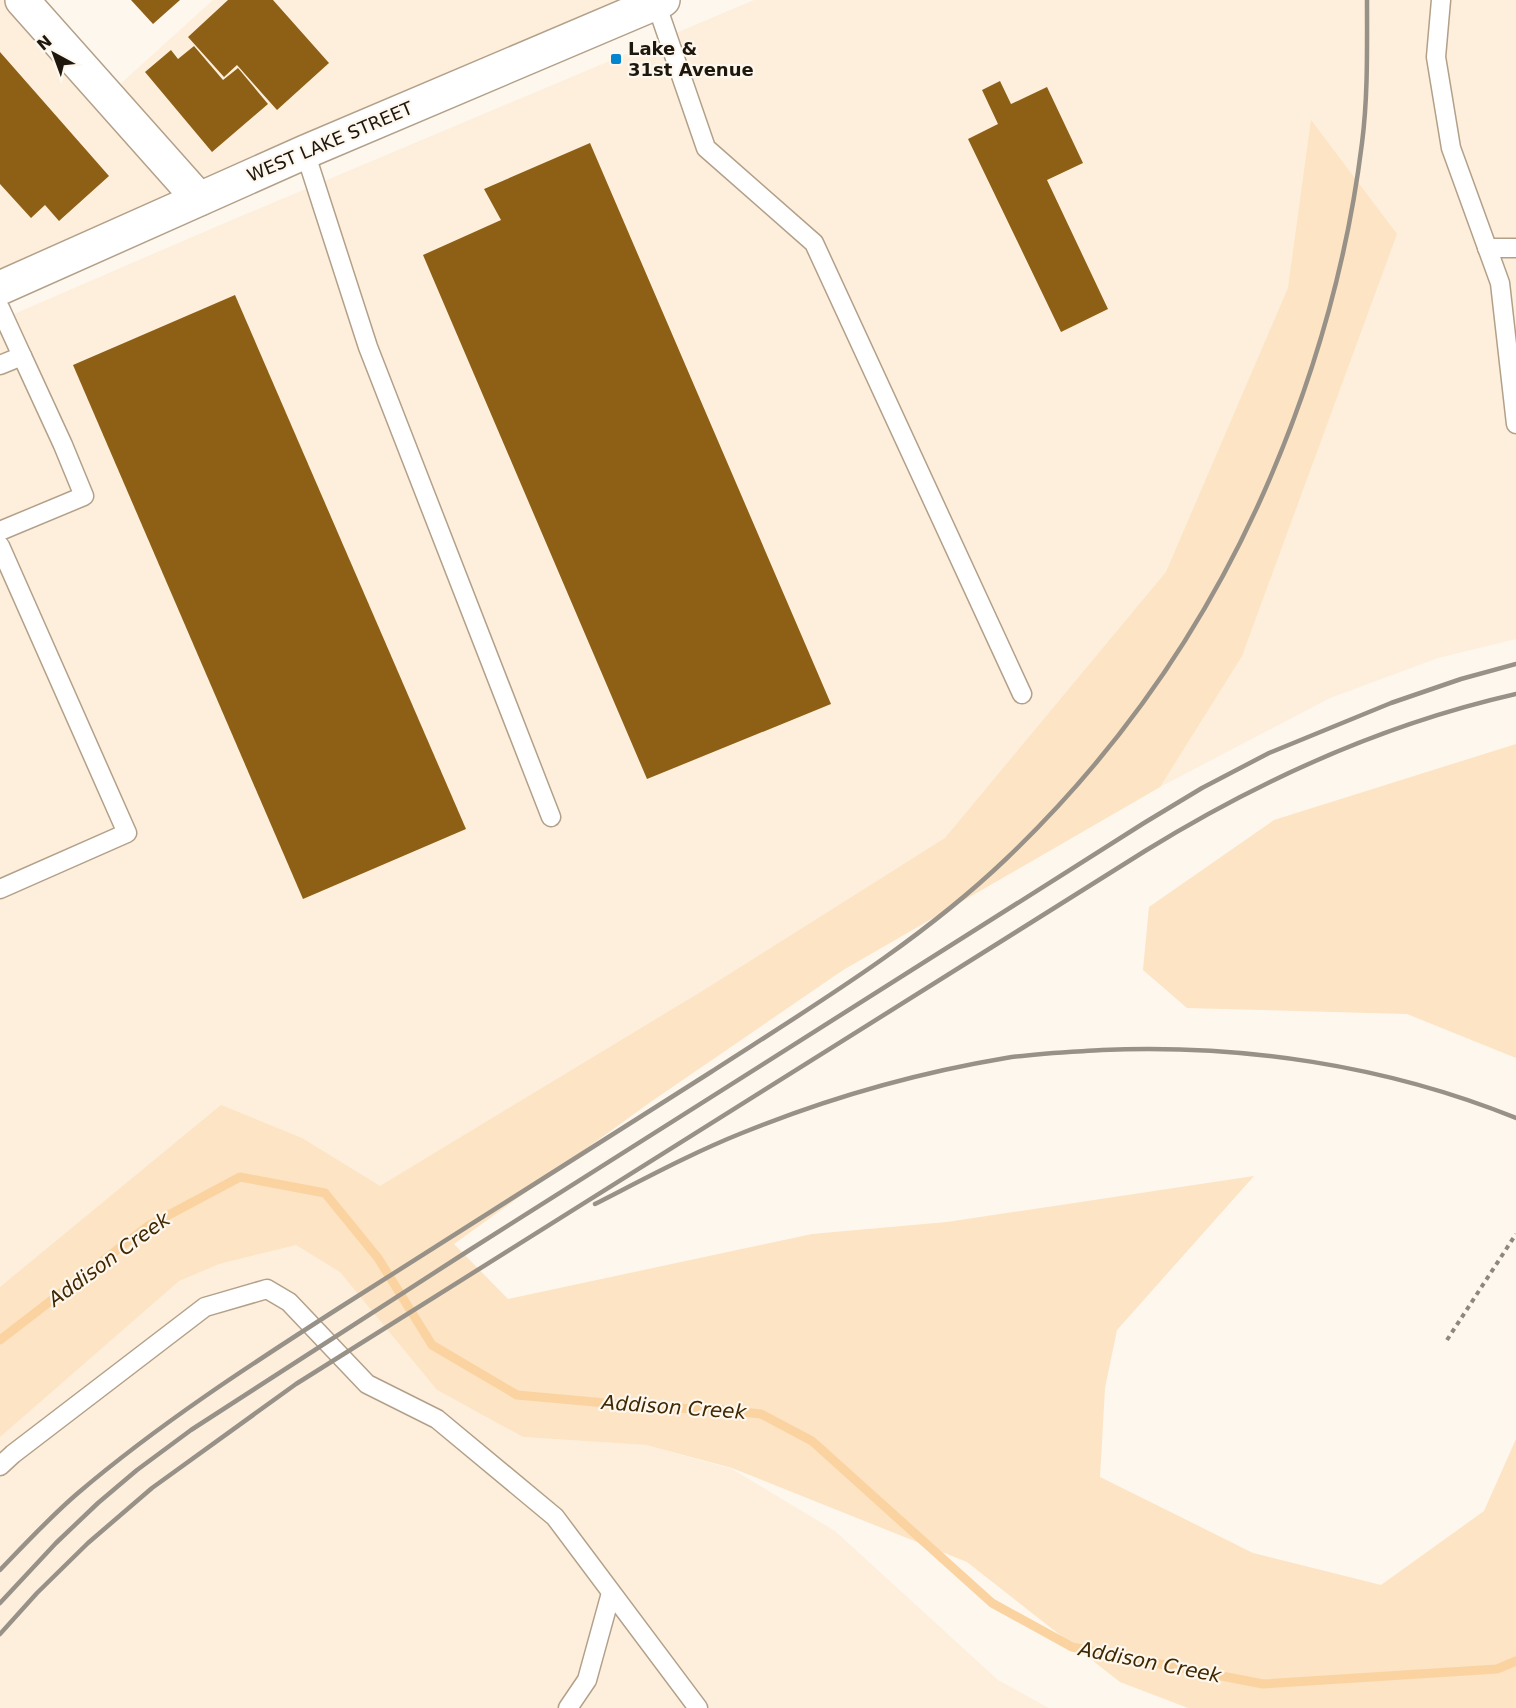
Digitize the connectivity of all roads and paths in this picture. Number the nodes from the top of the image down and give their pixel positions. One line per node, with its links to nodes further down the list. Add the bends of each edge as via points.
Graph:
1 (22, 0): 5 (main road)
2 (1441, 0): 6 (lane, via 1436,57 1451,148)
3 (657, 1): 4 (main road, WEST LAKE STREET); 15 (lane, via 706,148 814,243)
4 (305, 152): 5 (main road, WEST LAKE STREET); 16 (lane, via 368,347)
5 (199, 199): 8 (main road, WEST LAKE STREET)
6 (1487, 248): 7 (lane); 12 (lane, via 1500,283)
7 (1516, 248)
8 (0, 288)
9 (0, 308): 10 (lane)
10 (22, 356): 11 (lane); 13 (lane, via 84,496)
11 (0, 365)
12 (1516, 424)
13 (0, 531)
14 (0, 546): 17 (lane, via 127,833)
15 (1022, 694)
16 (550, 817)
17 (0, 889)
18 (1516, 1234): 19 (path)
19 (1447, 1340)
20 (0, 1466): 21 (lane, via 205,1307 267,1289 289,1302 367,1384 437,1419 555,1517)
21 (611, 1593): 22 (lane, via 587,1680); 23 (lane)
22 (568, 1708)
23 (698, 1708)

